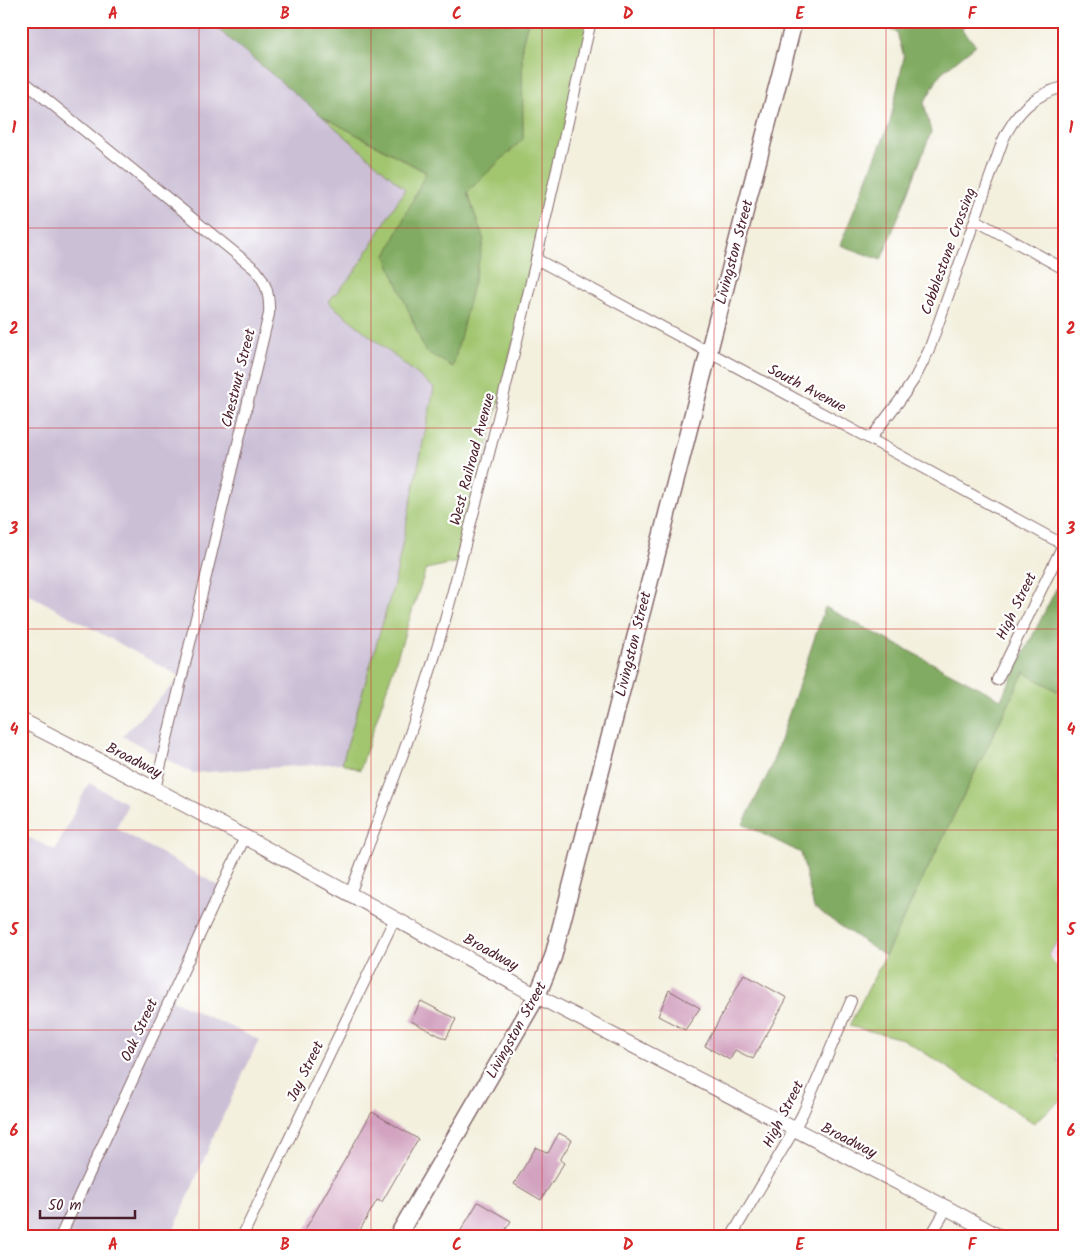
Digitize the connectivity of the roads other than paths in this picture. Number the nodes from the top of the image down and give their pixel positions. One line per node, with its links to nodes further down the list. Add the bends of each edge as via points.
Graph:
1 (591, 21): 6 (street, West Railroad Avenue)
2 (794, 21): 8 (main road, Livingston Street)
3 (21, 79): 13 (street, Chestnut Street, via 256,270 268,291 269,314)
4 (1064, 87): 5 (street, Cobblestone Crossing, via 1036,99 1011,124)
5 (975, 220): 7 (street); 9 (street, Cobblestone Crossing, via 929,350 915,378)
6 (536, 259): 8 (street, South Avenue); 15 (street, West Railroad Avenue, via 486,470 426,687)
7 (1064, 270)
8 (708, 352): 9 (street, South Avenue); 17 (main road, Livingston Street, via 553,957)
9 (870, 439): 10 (street, South Avenue)
10 (1063, 545): 11 (street, High Street)
11 (997, 680)
12 (21, 720): 13 (street, Broadway)
13 (155, 789): 14 (street, Broadway)
14 (245, 836): 15 (street, Broadway); 21 (street, Oak Street)
15 (350, 894): 16 (street, Broadway)
16 (395, 918): 17 (street, Broadway); 22 (street, Jay Street)
17 (537, 996): 19 (street, Broadway); 23 (main road, Livingston Street)
18 (851, 1001): 19 (street, High Street)
19 (794, 1130): 20 (street, Broadway); 24 (street, High Street)
20 (947, 1208): 25 (street); 26 (street, Broadway)
21 (60, 1237)
22 (242, 1237)
23 (397, 1237)
24 (731, 1237)
25 (930, 1237)
26 (1000, 1237)

